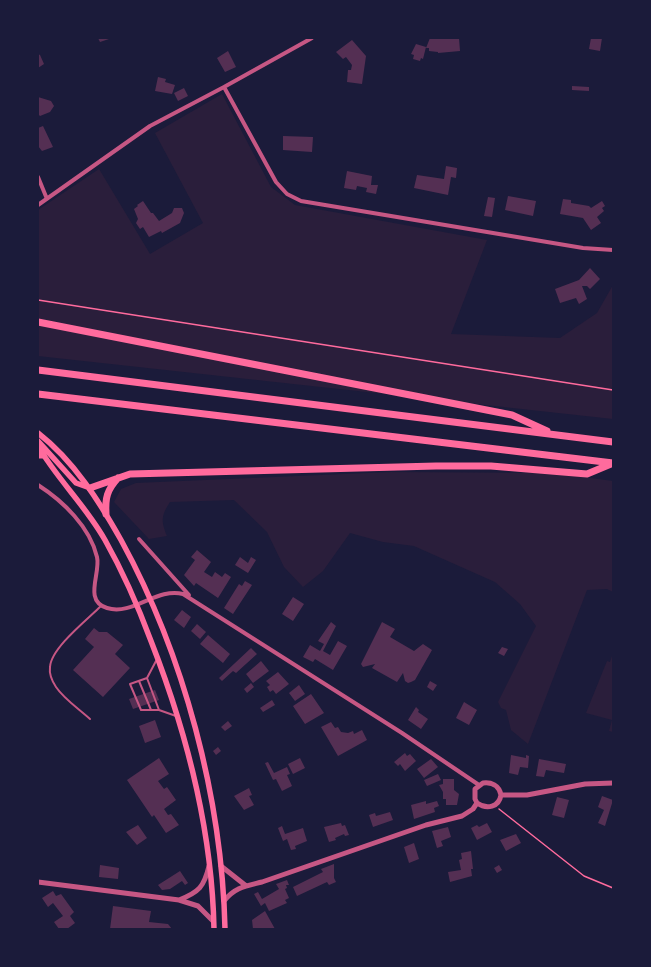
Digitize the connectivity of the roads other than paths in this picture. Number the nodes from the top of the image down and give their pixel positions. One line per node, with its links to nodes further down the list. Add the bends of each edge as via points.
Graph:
1 (312, 38): 2 (street)
2 (224, 87): 4 (street, via 150,126); 6 (street, via 276,182 287,194 301,201 583,248)
3 (38, 176): 4 (street)
4 (47, 199): 5 (street)
5 (38, 205)
6 (613, 250)
7 (38, 322): 10 (highway, via 512,416)
8 (38, 370): 10 (highway)
9 (38, 394): 15 (highway)
10 (554, 434): 12 (highway)
11 (39, 437): 18 (main road, via 76,483)
12 (613, 442)
13 (38, 446): 14 (main road)
14 (40, 455): 23 (main road, via 78,499 104,538)
15 (613, 463): 16 (highway, via 587,474 491,466 436,466 138,474)
16 (119, 477): 18 (highway); 19 (highway, via 105,499)
17 (38, 485): 24 (street, via 74,515 94,546 98,558 93,590)
18 (90, 488): 19 (main road)
19 (106, 514): 21 (main road)
20 (139, 539): 22 (street)
21 (150, 598): 22 (street, via 175,592); 23 (street); 37 (main road, via 175,660 192,718 202,756)
22 (192, 598): 33 (street)
23 (136, 604): 24 (street, via 116,609); 25 (main road)
24 (101, 606): 31 (lane, via 60,647 53,656 50,666 50,675 57,689)
25 (158, 658): 26 (lane); 30 (main road)
26 (147, 678): 27 (lane); 29 (lane)
27 (139, 681): 28 (lane); 28 (lane, via 130,684 141,710)
28 (151, 710): 29 (lane)
29 (159, 710): 30 (lane)
30 (179, 717): 36 (main road, via 198,797)
31 (90, 719)
32 (613, 783): 34 (street)
33 (479, 785): 34 (street, via 493,784); 35 (street, via 474,794)
34 (501, 795): 35 (street, via 495,805 487,807)
35 (477, 803): 39 (street, via 462,816 426,825 262,882)
36 (209, 865): 40 (street, via 206,879 197,892); 42 (main road)
37 (221, 866): 39 (street); 41 (main road)
38 (38, 882): 40 (street)
39 (245, 885): 41 (street)
40 (179, 900): 42 (street, via 198,906)
41 (224, 901): 44 (main road)
42 (213, 921): 43 (main road)
43 (214, 929)
44 (225, 929)

